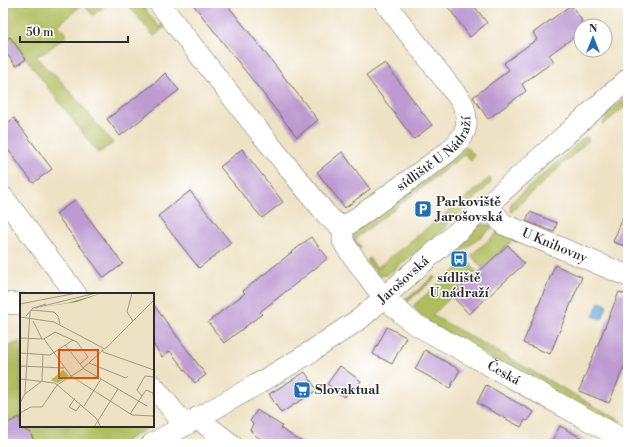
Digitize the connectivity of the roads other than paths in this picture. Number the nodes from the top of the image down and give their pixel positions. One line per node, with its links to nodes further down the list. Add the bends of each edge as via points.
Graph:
1 (159, 3): 6 (street, via 317,202 332,220)
2 (385, 3): 6 (street, sídliště U Nádraží, via 462,102 466,130 458,143 448,152)
3 (628, 79): 5 (street, Jarošovská)
4 (3, 197): 8 (street)
5 (488, 205): 7 (street, U Knihovny, via 503,224); 9 (street, Jarošovská)
6 (343, 228): 9 (street, via 343,241 347,248)
7 (628, 276)
8 (73, 293)
9 (384, 298): 13 (street, Jarošovská, via 361,318 306,355); 14 (street, Česká, via 413,323)
10 (3, 303): 11 (street)
11 (20, 304)
12 (154, 387): 13 (street)
13 (191, 421): 15 (street, Jarošovská); 16 (street)
14 (628, 442)
15 (152, 444)
16 (231, 444)

